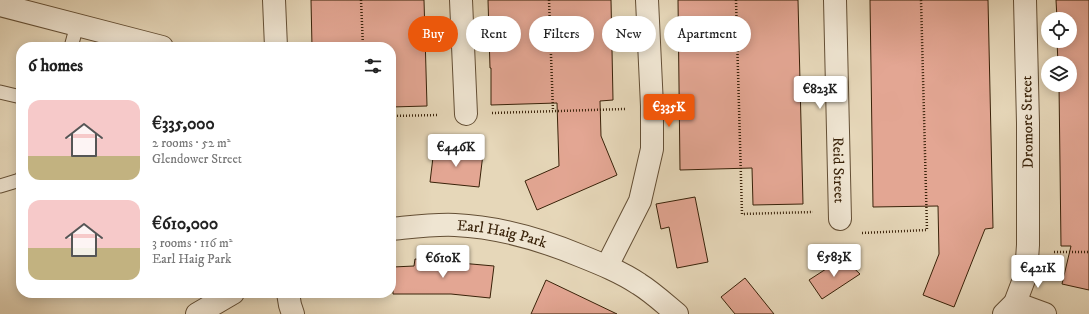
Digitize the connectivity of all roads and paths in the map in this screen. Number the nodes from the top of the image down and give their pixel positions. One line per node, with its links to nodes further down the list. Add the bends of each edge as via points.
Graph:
1 (274, 0): 14 (street)
2 (361, 0): 15 (path)
3 (461, 0): 20 (street)
4 (549, 0): 19 (path)
5 (647, 0): 18 (street)
6 (736, 0): 24 (path, via 742,214 816,212)
7 (835, 0): 24 (street, Reid Street)
8 (921, 0): 24 (path, via 927,230 856,233)
9 (1025, 0): 26 (street, Dromore Street)
10 (0, 5): 11 (street)
11 (77, 25): 12 (lane); 13 (street)
12 (72, 42)
13 (143, 42)
14 (276, 42)
15 (363, 42)
16 (0, 92): 17 (lane)
17 (16, 96)
18 (652, 109): 19 (path); 28 (street, via 652,149 640,201)
19 (553, 112): 20 (path)
20 (466, 114): 21 (path)
21 (396, 116)
22 (16, 181): 23 (lane)
23 (0, 186)
24 (840, 220)
25 (396, 228): 28 (street, Earl Haig Park, via 454,225 496,229 535,238)
26 (1028, 248): 27 (path); 31 (street, Dromore Street, via 1026,274)
27 (1089, 252)
28 (607, 266): 34 (street, Earl Haig Park, via 639,284)
29 (224, 298): 32 (street)
30 (289, 298): 33 (street)
31 (1009, 308): 35 (street)
32 (197, 314)
33 (293, 314)
34 (677, 314)
35 (1045, 314)

